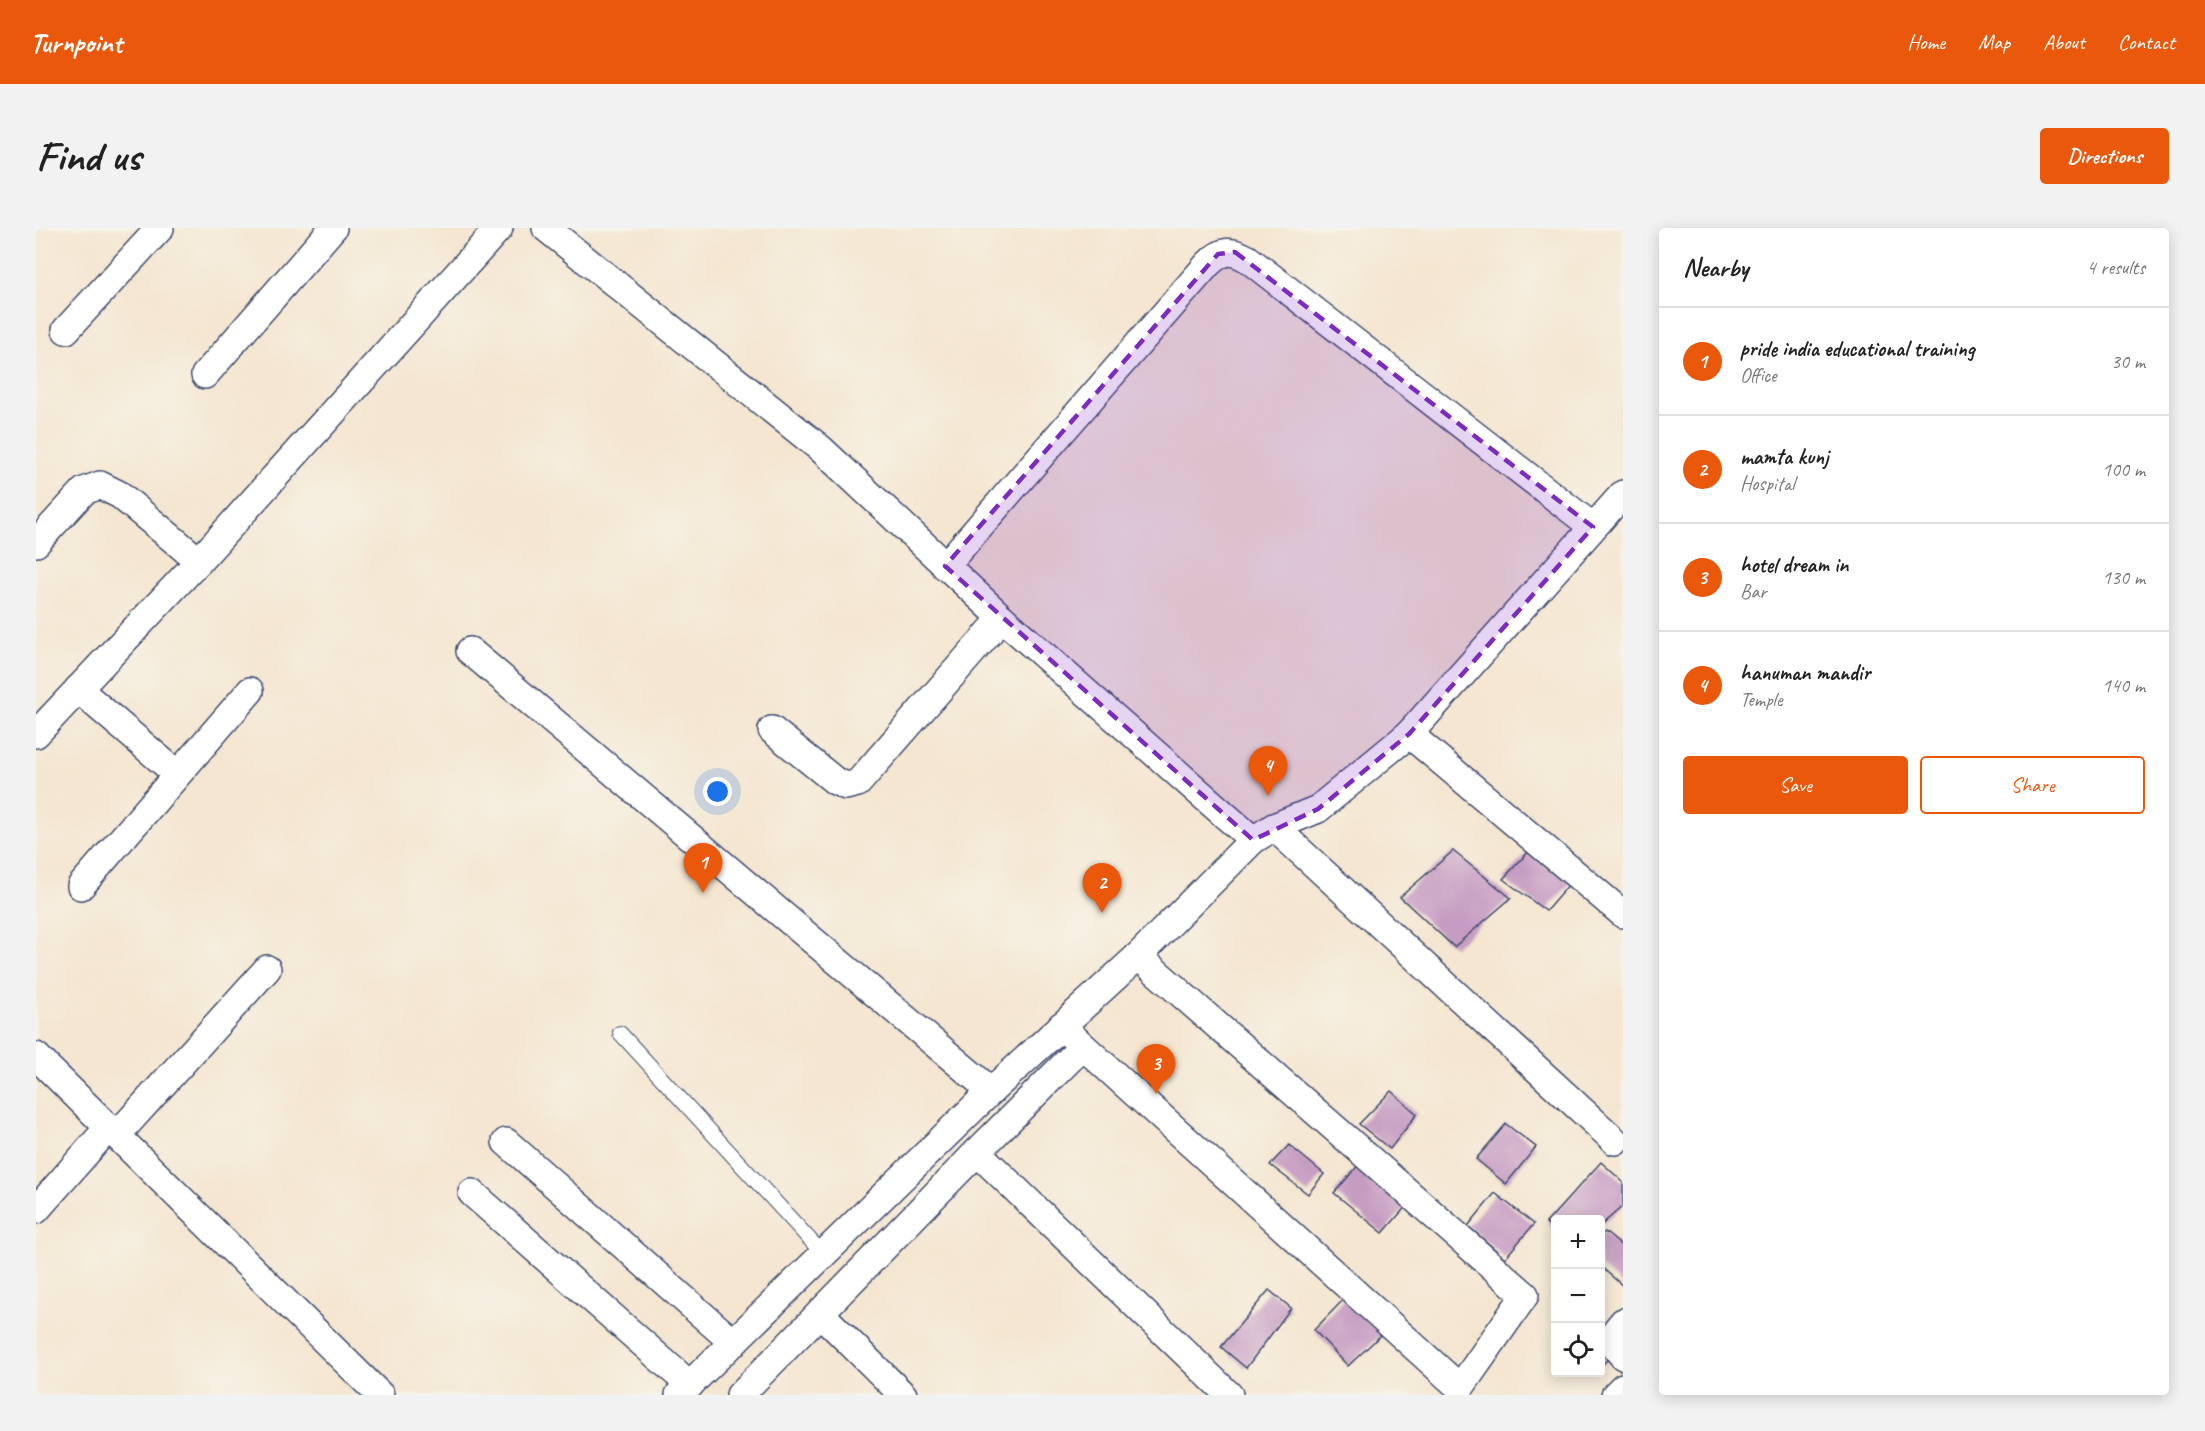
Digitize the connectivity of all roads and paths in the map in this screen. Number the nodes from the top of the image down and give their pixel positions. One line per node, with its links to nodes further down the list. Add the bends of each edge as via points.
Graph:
1 (160, 228): 5 (street)
2 (333, 228): 6 (street)
3 (499, 228): 10 (street)
4 (546, 228): 11 (street, via 821,449)
5 (66, 330)
6 (205, 375)
7 (1620, 506): 8 (street)
8 (1593, 527): 11 (street, via 1248,259 1226,251 1208,264); 18 (street)
9 (36, 543): 10 (street, via 84,491 100,485 120,495)
10 (199, 561): 14 (street)
11 (945, 566): 12 (street)
12 (1002, 618): 16 (street, via 858,783 846,786 835,781); 20 (street)
13 (470, 651): 29 (street)
14 (78, 689): 17 (street); 19 (street)
15 (250, 691): 19 (street)
16 (772, 730)
17 (36, 734)
18 (1409, 734): 20 (street, via 1318,809); 22 (street)
19 (177, 774): 21 (street)
20 (1263, 833): 23 (street); 31 (street)
21 (81, 886)
22 (1623, 914)
23 (1138, 956): 25 (street); 27 (street, via 1525,1295 1460,1388)
24 (267, 969): 30 (street)
25 (1061, 1026): 27 (street); 29 (street)
26 (620, 1033): 36 (lane)
27 (1082, 1047): 33 (street)
28 (36, 1056): 30 (street)
29 (991, 1091): 36 (street)
30 (113, 1131): 35 (street); 44 (street)
31 (1615, 1141)
32 (506, 1142): 39 (street)
33 (976, 1152): 37 (street); 46 (street)
34 (472, 1193): 42 (street)
35 (36, 1210)
36 (824, 1255): 39 (street)
37 (820, 1313): 43 (street); 45 (street)
38 (1623, 1323): 40 (street, via 1617,1329 1617,1349)
39 (734, 1343): 42 (street)
40 (1623, 1356)
41 (1623, 1387): 47 (street)
42 (685, 1390)
43 (747, 1393)
44 (380, 1395)
45 (903, 1395)
46 (1229, 1395)
47 (1616, 1395)

